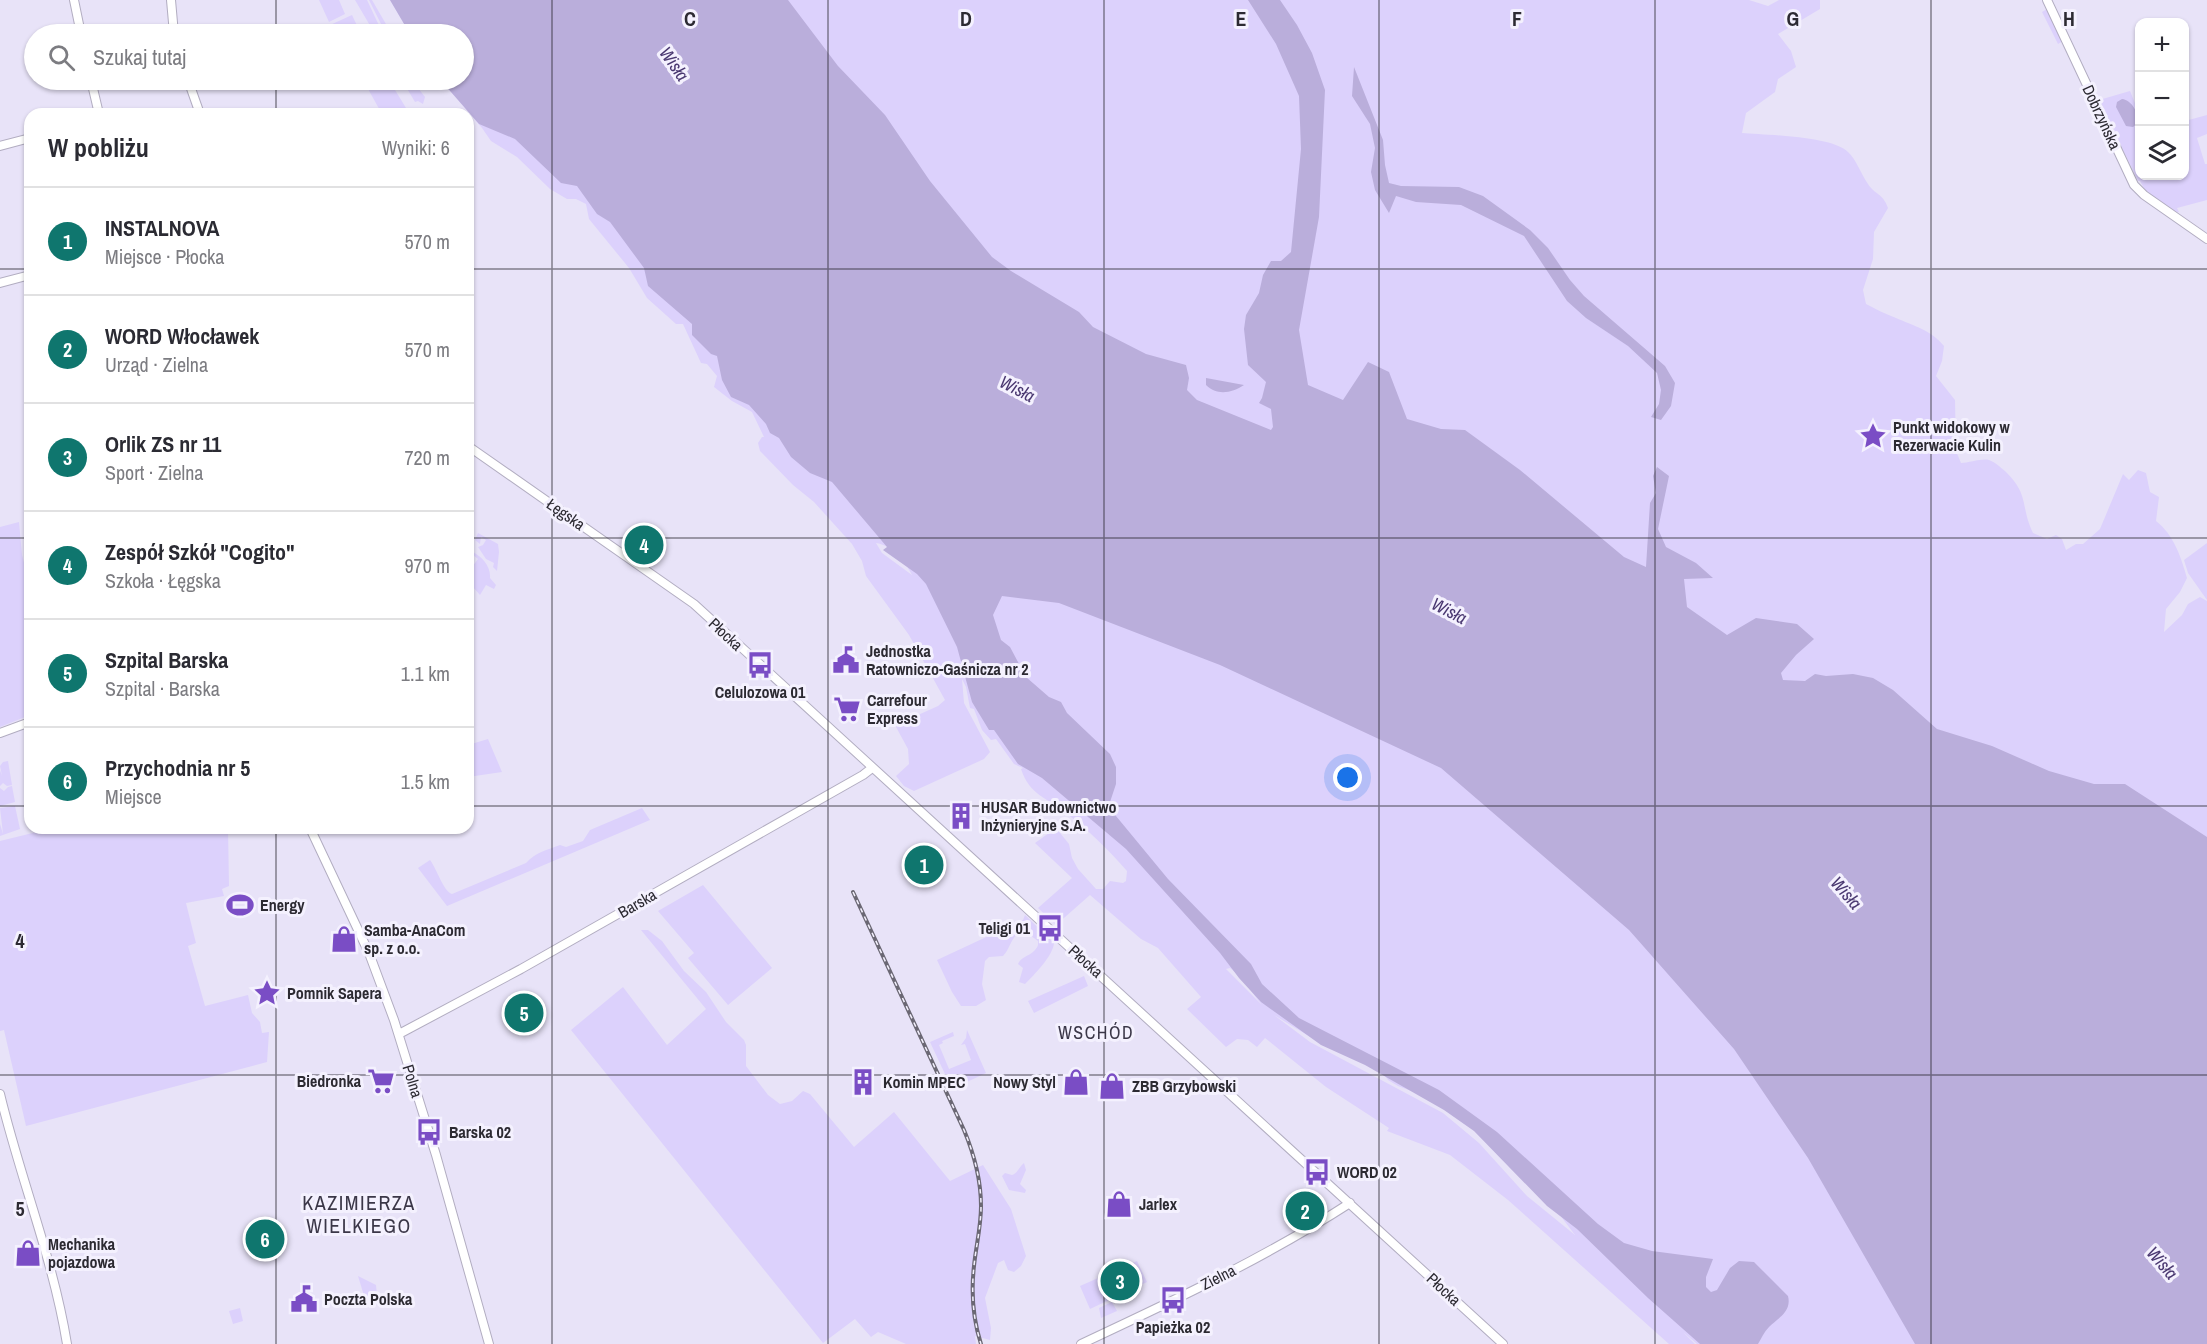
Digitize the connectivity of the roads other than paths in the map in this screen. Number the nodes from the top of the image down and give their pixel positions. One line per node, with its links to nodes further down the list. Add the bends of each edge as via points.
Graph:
1 (74, 0): 4 (street)
2 (171, 0): 5 (street)
3 (2047, 0): 12 (street, Dobrzyńska, via 2134,185)
4 (79, 24)
5 (173, 24)
6 (93, 90): 8 (street)
7 (192, 90): 9 (street)
8 (98, 108)
9 (198, 108)
10 (24, 140): 11 (street)
11 (0, 146)
12 (2207, 239)
13 (24, 277): 14 (street)
14 (0, 283)
15 (474, 450): 16 (street, Łęgska)
16 (664, 582): 19 (street, Płocka, via 694,604)
17 (24, 724): 18 (street)
18 (0, 733)
19 (872, 768): 21 (street, Barska, via 521,969); 23 (street, Płocka)
20 (313, 834): 21 (street, Polna, via 367,949)
21 (399, 1034): 25 (street, Polna)
22 (0, 1094): 24 (street, via 55,1283)
23 (1350, 1203): 26 (street, Zielna, via 1212,1281); 27 (street, Płocka)
24 (67, 1344)
25 (489, 1344)
26 (1082, 1344)
27 (1503, 1344)

